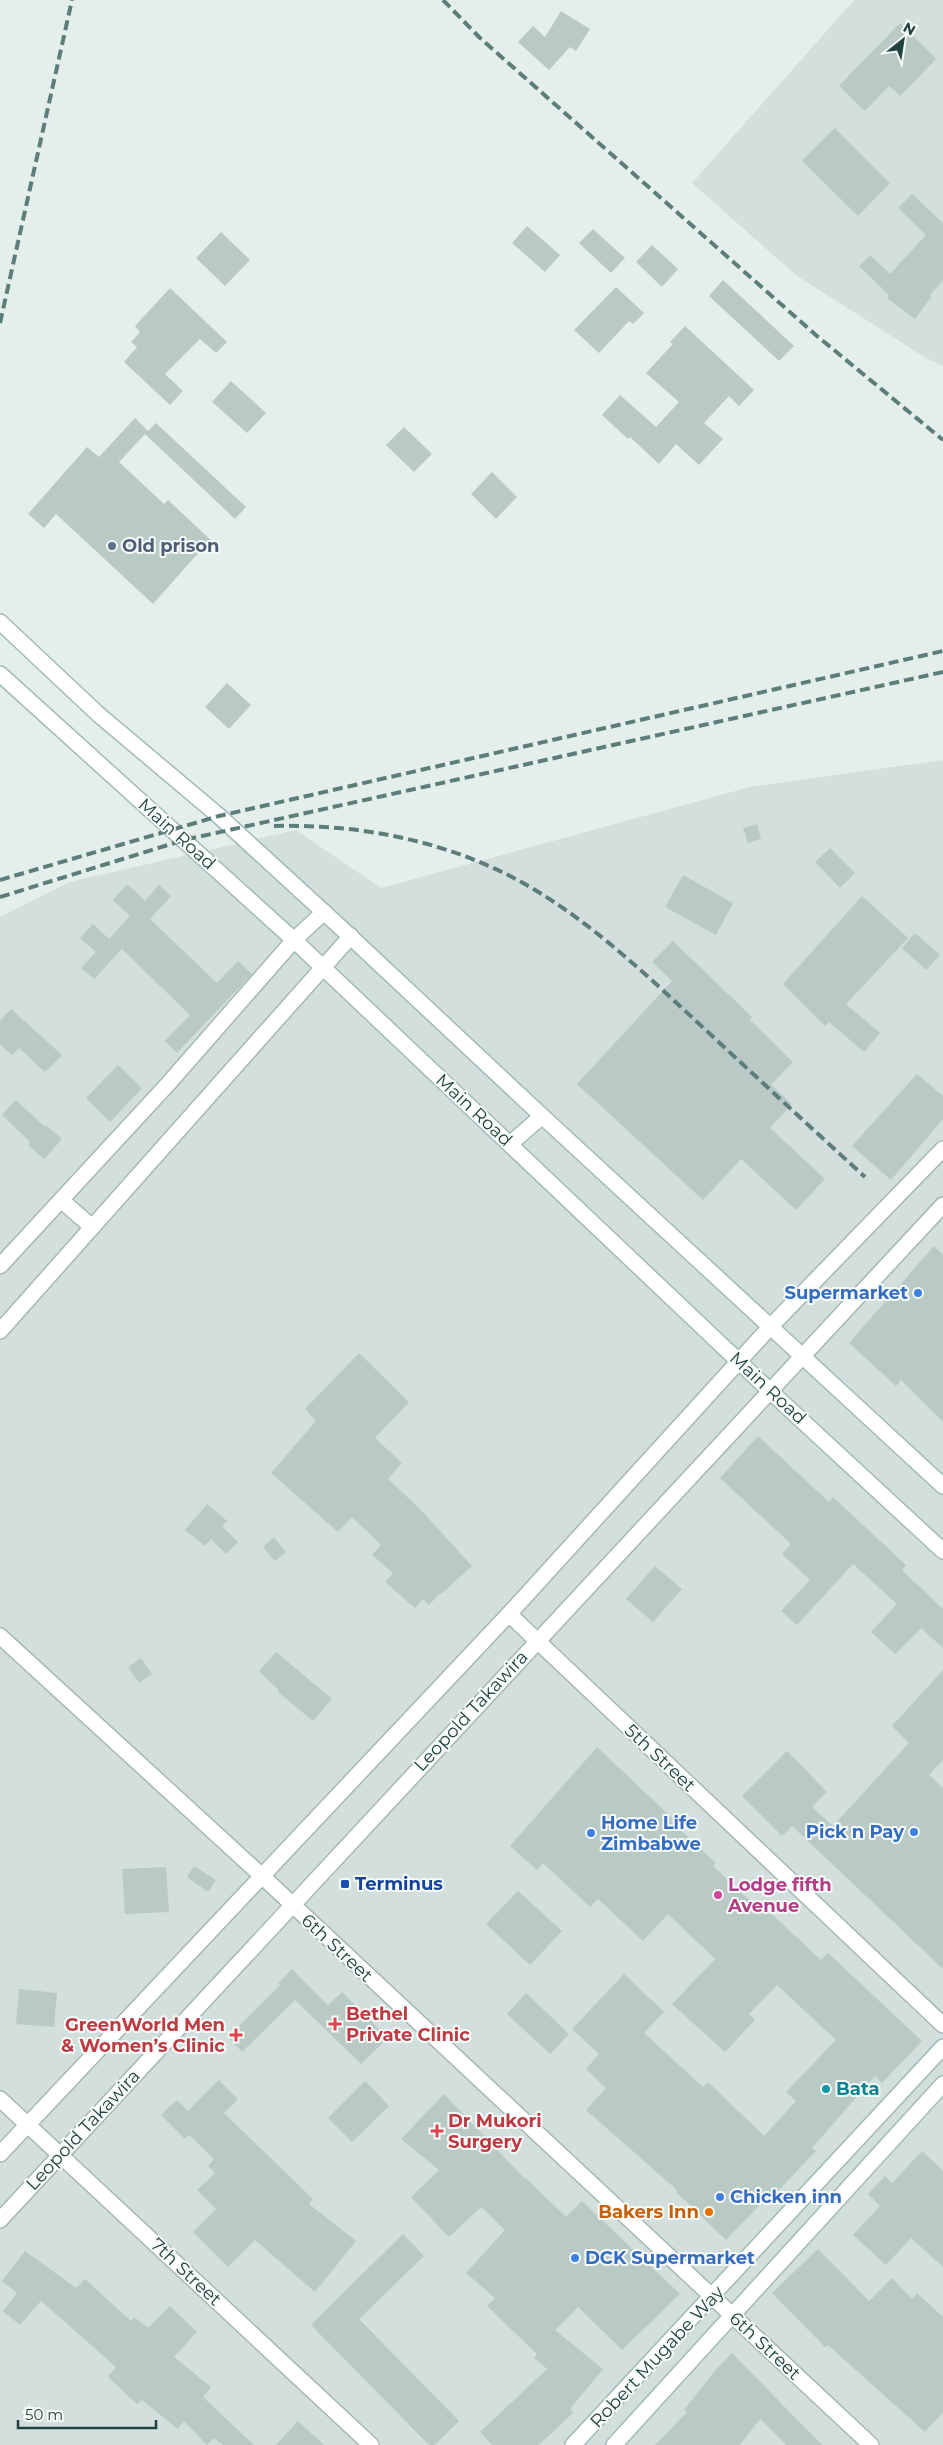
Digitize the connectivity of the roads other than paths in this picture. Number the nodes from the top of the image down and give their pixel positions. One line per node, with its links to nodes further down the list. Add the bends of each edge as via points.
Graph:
1 (0, 622): 3 (street, via 98,714 219,816)
2 (0, 674): 5 (street, Main Road)
3 (324, 912): 4 (street); 5 (street)
4 (351, 936): 6 (street); 7 (street)
5 (294, 940): 6 (street, Main Road); 10 (street)
6 (323, 968): 8 (street, Main Road); 12 (street)
7 (542, 1116): 8 (street); 14 (street)
8 (510, 1144): 17 (street, Main Road)
9 (943, 1148): 14 (street)
10 (61, 1200): 12 (street); 13 (street)
11 (943, 1205): 16 (street, Leopold Takawira)
12 (92, 1227): 15 (street)
13 (0, 1266)
14 (771, 1326): 16 (street); 17 (street)
15 (0, 1331)
16 (802, 1356): 18 (street, Leopold Takawira); 19 (street)
17 (739, 1362): 18 (street, Main Road); 21 (street)
18 (771, 1392): 20 (street, Main Road); 23 (street, Leopold Takawira)
19 (943, 1486)
20 (943, 1551)
21 (509, 1614): 23 (street, 5th Street); 24 (street)
22 (0, 1636): 24 (street, 6th Street)
23 (536, 1641): 25 (street, Leopold Takawira); 26 (street, 5th Street)
24 (263, 1877): 25 (street, 6th Street); 30 (street)
25 (291, 1904): 32 (street, Leopold Takawira); 34 (street, 6th Street)
26 (943, 2025)
27 (943, 2047): 34 (street, Robert Mugabe Way)
28 (943, 2084): 35 (street, Robert Mugabe Way)
29 (0, 2099): 30 (street, 7th Street)
30 (27, 2124): 31 (street); 32 (street, 7th Street)
31 (0, 2154)
32 (60, 2155): 33 (street, Leopold Takawira); 36 (street, 7th Street)
33 (0, 2220)
34 (713, 2297): 35 (street, 6th Street); 37 (street, Robert Mugabe Way)
35 (732, 2316): 38 (street, Robert Mugabe Way); 39 (street, 6th Street)
36 (371, 2445)
37 (573, 2445)
38 (614, 2445)
39 (871, 2445)

